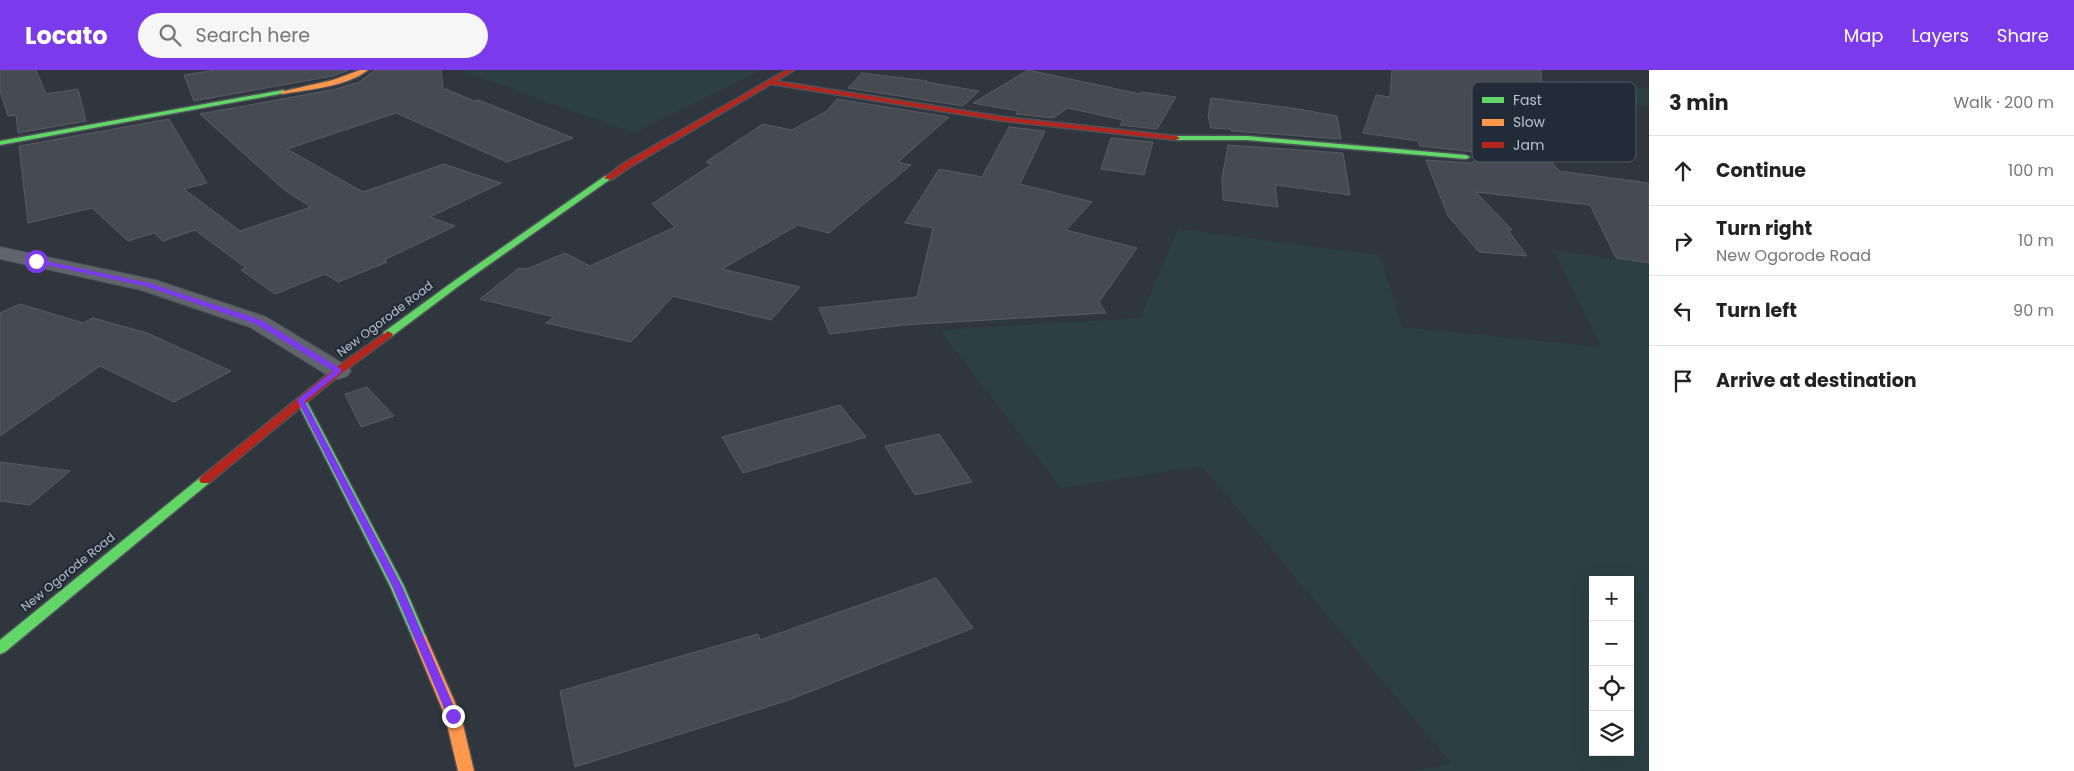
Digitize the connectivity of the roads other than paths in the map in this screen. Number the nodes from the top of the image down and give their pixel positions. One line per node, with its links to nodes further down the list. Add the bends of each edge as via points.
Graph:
1 (365, 70): 4 (street, via 336,82)
2 (791, 70): 3 (street, New Ogorode Road)
3 (768, 82): 5 (street, via 1068,127); 7 (street, New Ogorode Road, via 626,165 456,283)
4 (0, 143)
5 (1466, 157)
6 (0, 253): 7 (street, via 147,285 258,322)
7 (338, 371): 8 (street, New Ogorode Road)
8 (301, 400): 9 (street, New Ogorode Road); 10 (street, via 397,586 453,716)
9 (0, 648)
10 (466, 771)

